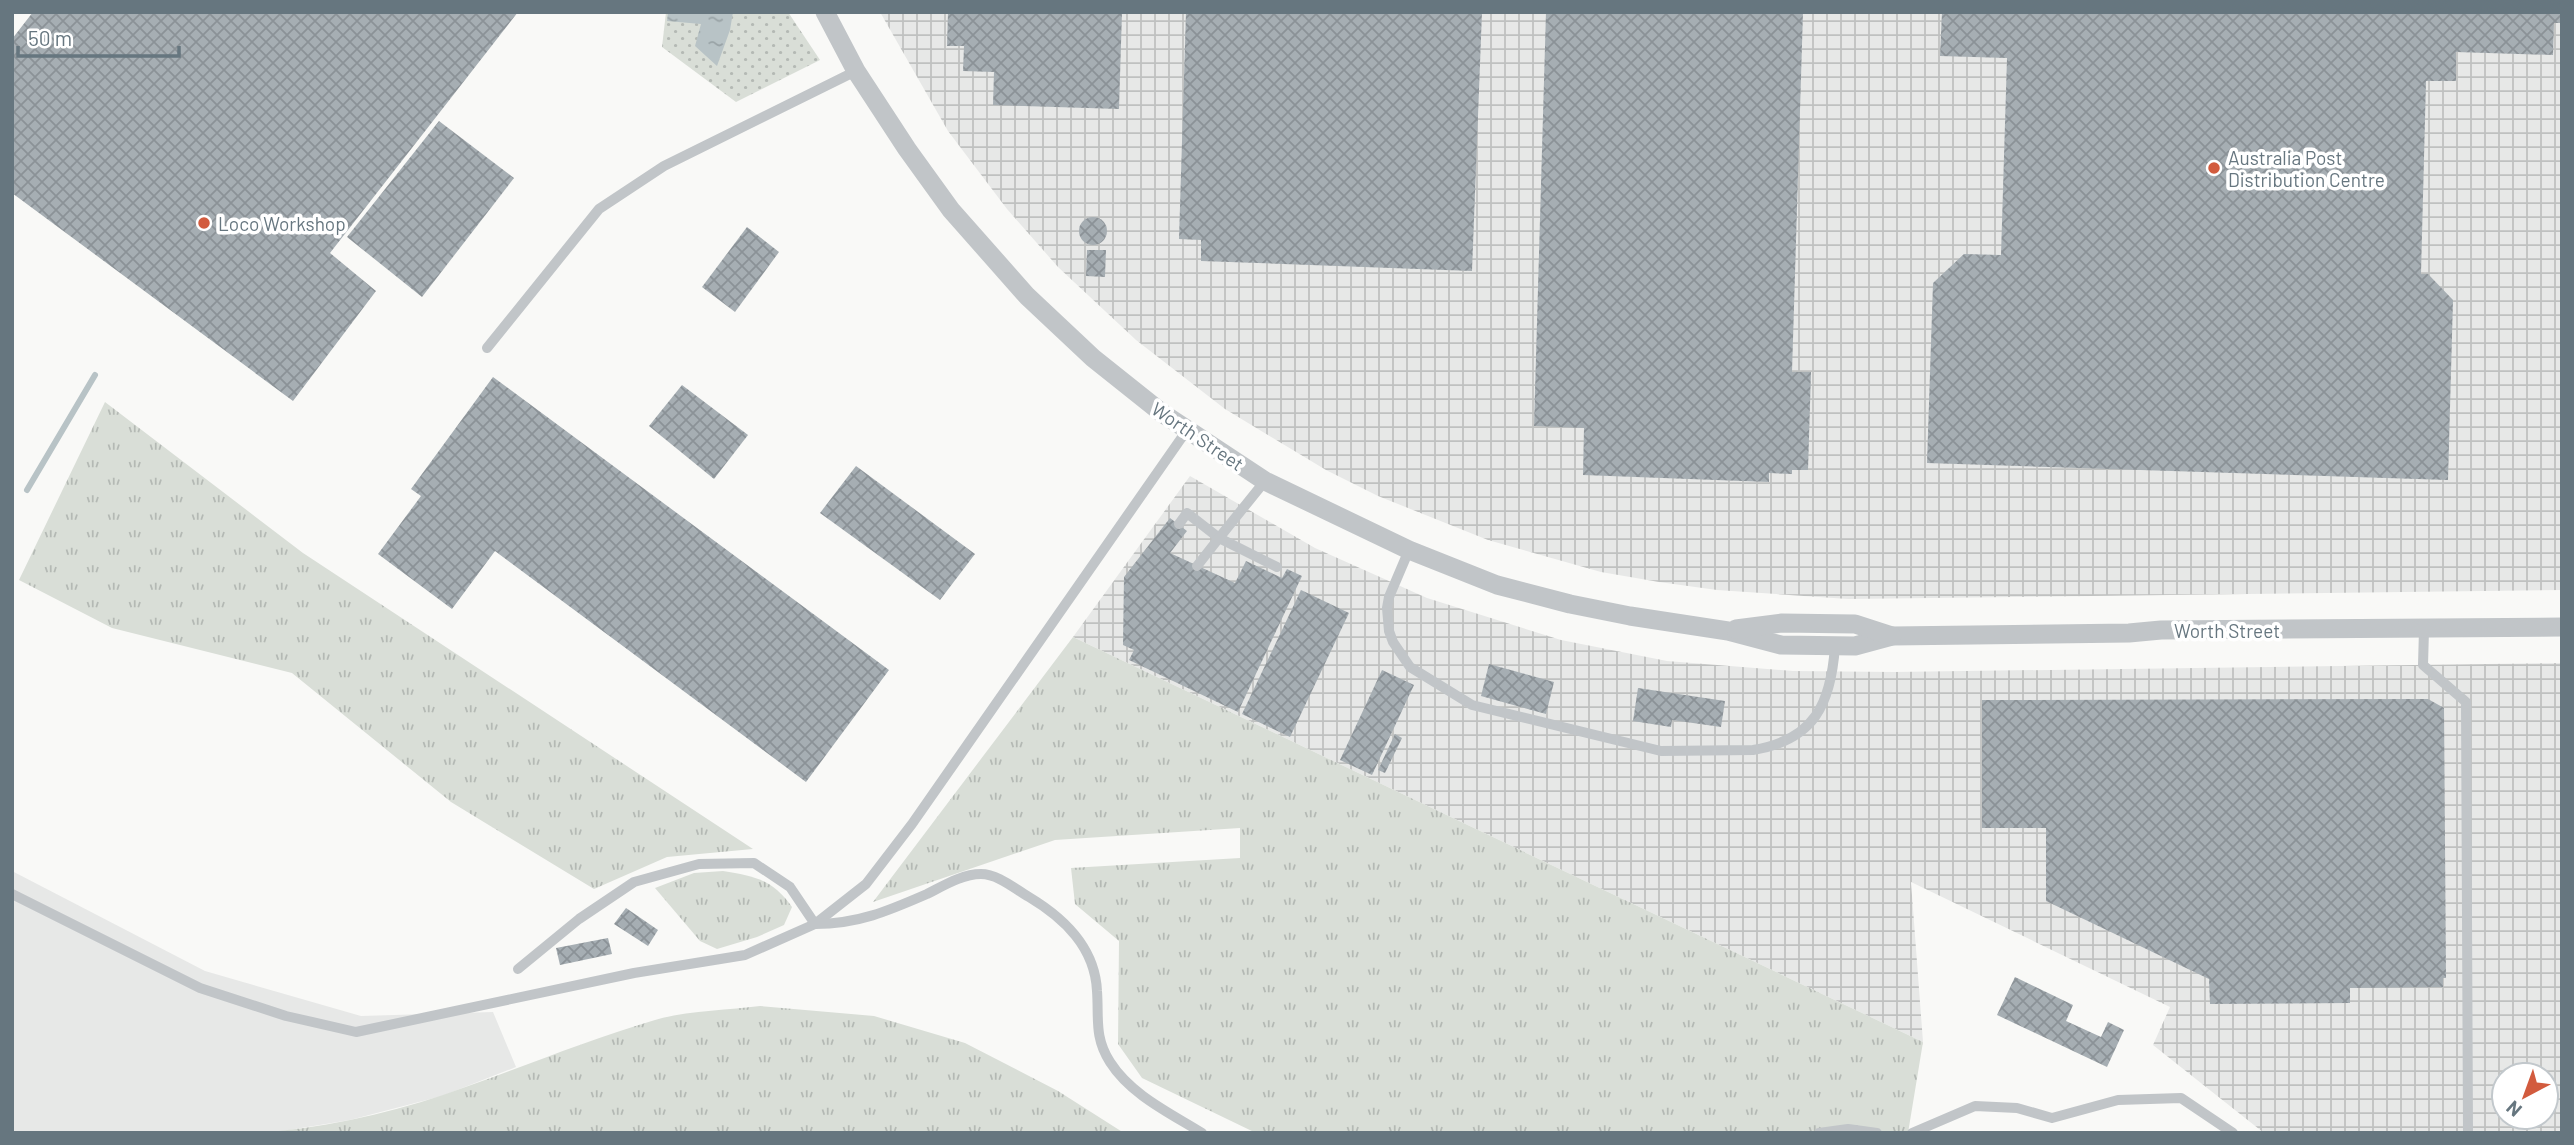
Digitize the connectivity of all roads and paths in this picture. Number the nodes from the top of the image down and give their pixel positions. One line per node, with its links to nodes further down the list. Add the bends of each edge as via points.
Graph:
1 (825, 12): 2 (street, Worth Street)
2 (856, 71): 3 (lane, via 664,166 599,209); 4 (street, Worth Street, via 951,211 1027,296 1093,358)
3 (487, 348)
4 (1188, 430): 5 (street, Worth Street); 17 (lane, via 912,824 866,884)
5 (1265, 481): 7 (lane); 8 (street, Worth Street)
6 (1179, 524): 7 (lane, via 1187,513)
7 (1219, 538): 9 (lane); 10 (lane)
8 (1409, 550): 13 (street, Worth Street, via 1497,585 1570,604); 15 (lane, via 1387,608 1393,642 1410,667 1472,705 1661,751 1753,750 1795,735 1824,702 1833,675)
9 (1197, 566)
10 (1278, 567)
11 (2562, 627): 12 (street, Worth Street)
12 (2424, 630): 14 (street, Worth Street); 24 (lane, via 2423,665 2466,702)
13 (1728, 631): 14 (street, Worth Street, via 1782,622 1855,624); 15 (street, Worth Street, via 1781,645)
14 (1892, 636): 15 (street, Worth Street)
15 (1835, 646)
16 (12, 894): 17 (lane, via 200,988 286,1016 356,1032 634,973 745,955)
17 (815, 924): 18 (lane, via 790,887 754,863 699,864 634,882); 19 (lane, via 842,924 881,914 969,876 995,878 1055,913 1081,942 1096,972 1097,1033 1122,1077)
18 (517, 969)
19 (1202, 1133)
20 (1819, 1133): 21 (lane, via 1848,1129)
21 (1877, 1133)
22 (1912, 1133): 23 (lane, via 1975,1106 2017,1108 2052,1118 2118,1100 2181,1098)
23 (2233, 1133)
24 (2468, 1133)

